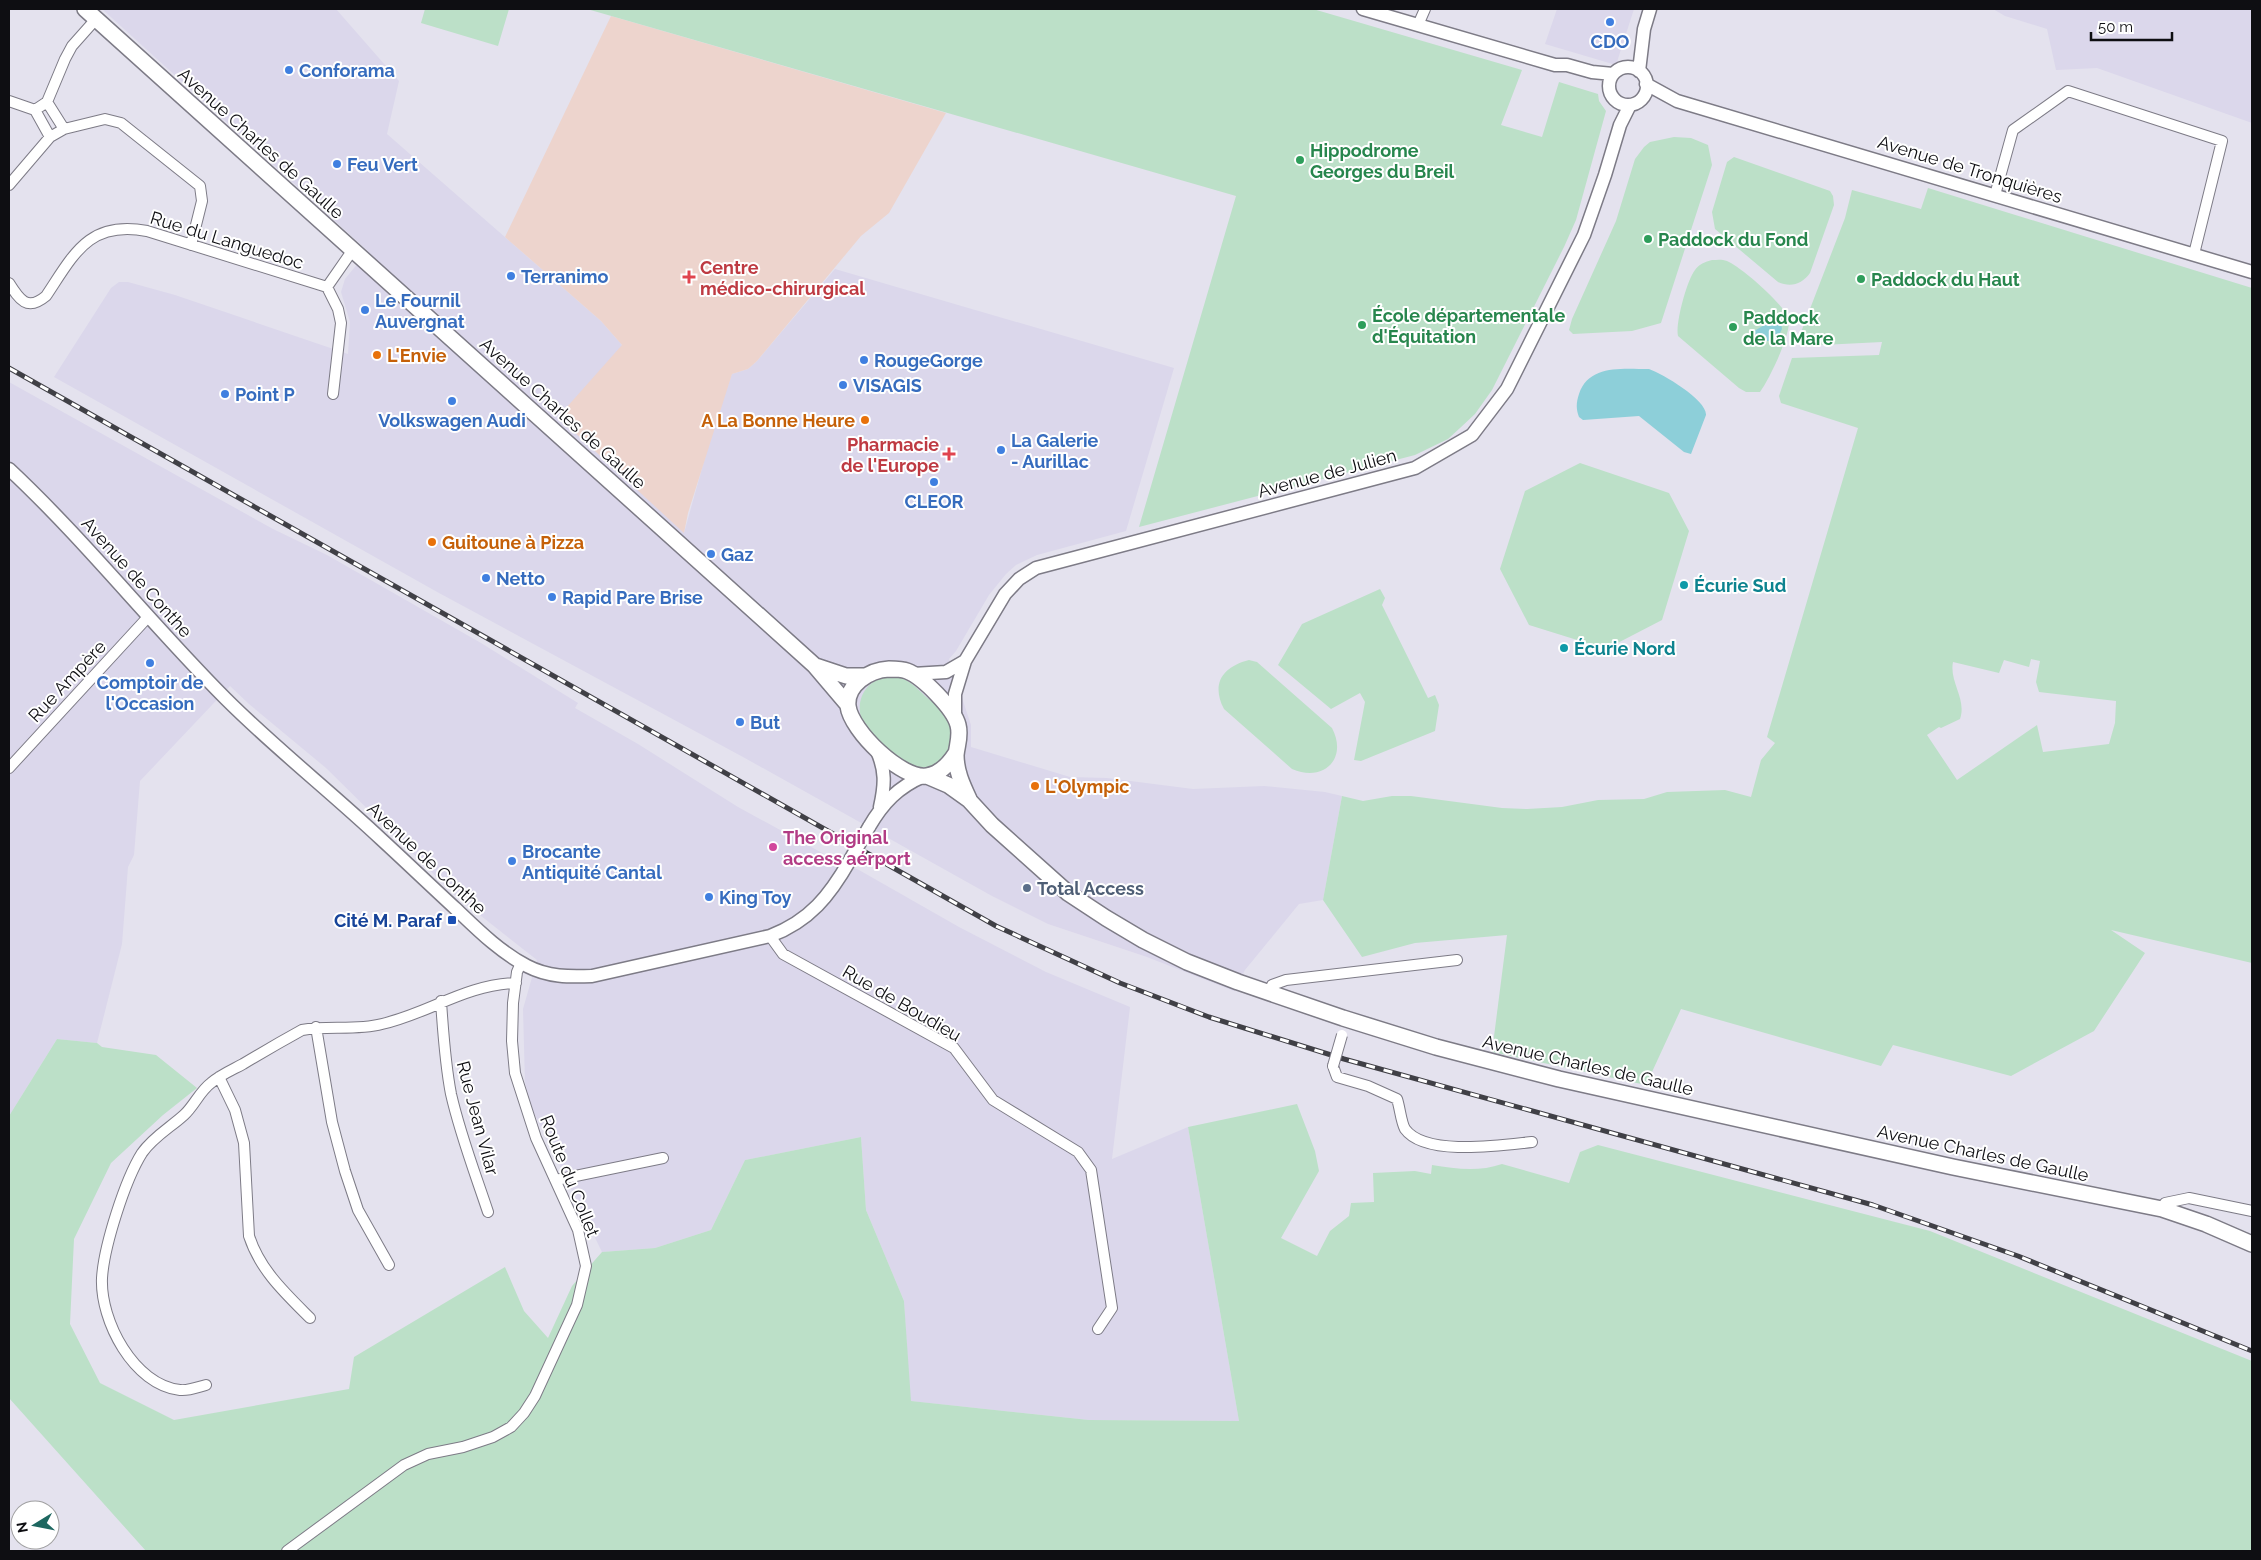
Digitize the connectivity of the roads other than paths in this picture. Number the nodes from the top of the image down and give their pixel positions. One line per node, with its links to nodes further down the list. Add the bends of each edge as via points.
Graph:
1 (1363, 9): 5 (street)
2 (1426, 9): 5 (street)
3 (1650, 9): 6 (street)
4 (91, 14): 14 (street, via 65,59); 23 (main road, Avenue Charles de Gaulle)
5 (1418, 25): 7 (street)
6 (1644, 29): 8 (street, via 1631,57); 9 (street)
7 (1555, 65): 8 (street, via 1592,72); 11 (street, via 1591,79)
8 (1618, 71): 9 (street, via 1628,68); 11 (street, via 1610,79)
9 (1639, 72): 10 (street)
10 (1646, 84): 12 (street, Avenue de Tronquières); 15 (street, via 1645,93)
11 (1610, 93): 15 (street, via 1620,104); 20 (street, Avenue de Julien, via 1614,125)
12 (1677, 100): 15 (street, Avenue de Tronquières, via 1648,99); 21 (street, Avenue de Tronquières)
13 (9, 101): 16 (street)
14 (47, 102): 16 (street); 17 (street)
15 (1635, 103): 20 (street, Avenue de Julien, via 1620,125)
16 (35, 110): 18 (street)
17 (64, 129): 18 (street); 22 (street, via 105,119 114,120 200,186 202,201)
18 (50, 137): 19 (street)
19 (9, 185)
20 (1597, 194): 31 (street, Avenue de Julien, via 1584,235 1507,389 1472,435 1415,468 1036,568 1019,579 1006,594)
21 (1994, 195): 24 (street, Avenue de Tronquières); 24 (street, via 2013,130 2068,91 2222,141)
22 (191, 245): 26 (street, Rue du Languedoc, via 132,228 115,230 99,234 76,251 46,296 39,301 33,304 25,302); 27 (street, Rue du Languedoc)
23 (352, 250): 27 (street); 32 (main road, Avenue Charles de Gaulle)
24 (2194, 254): 25 (street, Avenue de Tronquières)
25 (2251, 271)
26 (9, 283)
27 (327, 287): 28 (street, via 341,323)
28 (333, 394)
29 (9, 469): 30 (street, Avenue de Conthe, via 53,510)
30 (148, 617): 39 (street, Rue Ampère); 45 (street, Avenue de Conthe, via 226,699 483,935)
31 (965, 661): 33 (street, via 946,672); 36 (street, Avenue de Julien, via 955,694)
32 (814, 665): 34 (main road, Avenue Charles de Gaulle, via 846,676); 35 (main road, Avenue Charles de Gaulle)
33 (913, 674): 34 (main road, via 886,669); 36 (main road)
34 (865, 676): 35 (main road, via 853,689)
35 (848, 705): 37 (main road, via 860,731)
36 (955, 715): 38 (main road, via 959,728)
37 (875, 748): 40 (main road, via 898,768); 42 (street, Avenue de Conthe, via 884,772)
38 (956, 753): 40 (main road, via 943,769); 41 (main road, Avenue Charles de Gaulle, via 958,776)
39 (9, 768)
40 (926, 776): 41 (main road, Avenue Charles de Gaulle, via 948,785); 42 (street, Avenue de Conthe, via 895,792)
41 (969, 800): 47 (main road, Avenue Charles de Gaulle, via 1068,893 1106,918 1187,962)
42 (880, 807): 43 (street, Avenue de Conthe, bridge, via 834,890 796,923)
43 (770, 936): 45 (street, Avenue de Conthe, via 592,976 568,978 546,974); 61 (street, Rue de Boudieu, via 783,954 954,1048 993,1100 1078,1152 1091,1170 1112,1308)
44 (1456, 960): 47 (street, via 1286,980 1272,985)
45 (521, 963): 46 (street, Route du Collet)
46 (516, 983): 48 (street, via 486,986); 54 (street, Route du Collet, via 512,1041 515,1073 536,1138)
47 (1270, 992): 49 (main road, Avenue Charles de Gaulle)
48 (440, 1001): 50 (street, via 419,1013 380,1025); 57 (street, Rue Jean Vilar, via 452,1094 466,1149)
49 (1343, 1018): 52 (street, bridge, via 1333,1066 1337,1077 1398,1099 1405,1129 1422,1142 1464,1148); 55 (main road, Avenue Charles de Gaulle, via 1436,1047 1569,1082 1953,1167)
50 (316, 1027): 51 (street, via 302,1030); 59 (street, via 332,1122 345,1171 358,1210)
51 (219, 1078): 60 (street, via 235,1110 244,1143 252,1248 262,1268); 62 (street, via 209,1084 186,1114 142,1152 107,1244 102,1280 108,1317 135,1364 159,1383 173,1388 191,1389)
52 (1532, 1142)
53 (663, 1158): 54 (street)
54 (556, 1180): 63 (street, Route du Collet, via 578,1230 586,1266 577,1306 524,1414 493,1436 464,1447 428,1454 404,1465)
55 (2162, 1209): 56 (street, via 2166,1203 2189,1198); 58 (main road, Avenue Charles de Gaulle)
56 (2252, 1211)
57 (488, 1212)
58 (2252, 1244)
59 (389, 1264)
60 (310, 1318)
61 (1098, 1329)
62 (206, 1385)
63 (287, 1551)

